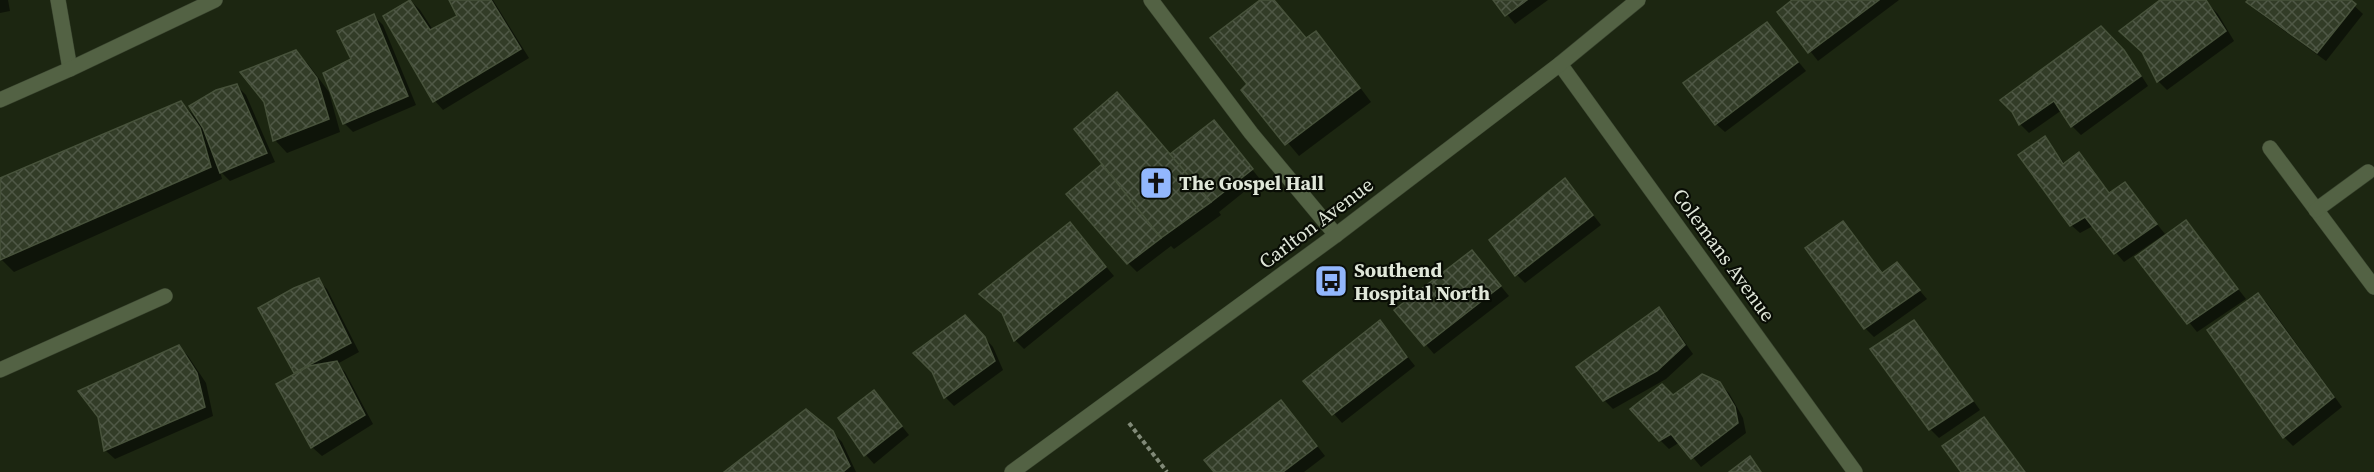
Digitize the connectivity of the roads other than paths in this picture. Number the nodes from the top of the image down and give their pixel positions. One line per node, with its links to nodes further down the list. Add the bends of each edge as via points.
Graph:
1 (58, 0): 6 (street)
2 (214, 0): 6 (street)
3 (1150, 0): 11 (street, via 1251,133)
4 (1638, 0): 5 (street, Carlton Avenue)
5 (1560, 63): 11 (street, Carlton Avenue); 16 (street, Colemans Avenue)
6 (70, 69): 7 (street)
7 (0, 100)
8 (2270, 148): 10 (street)
9 (2368, 172): 10 (street)
10 (2316, 210): 12 (street)
11 (1336, 235): 15 (street, Carlton Avenue)
12 (2374, 287)
13 (165, 296): 14 (street)
14 (0, 370)
15 (1012, 472)
16 (1854, 472)

